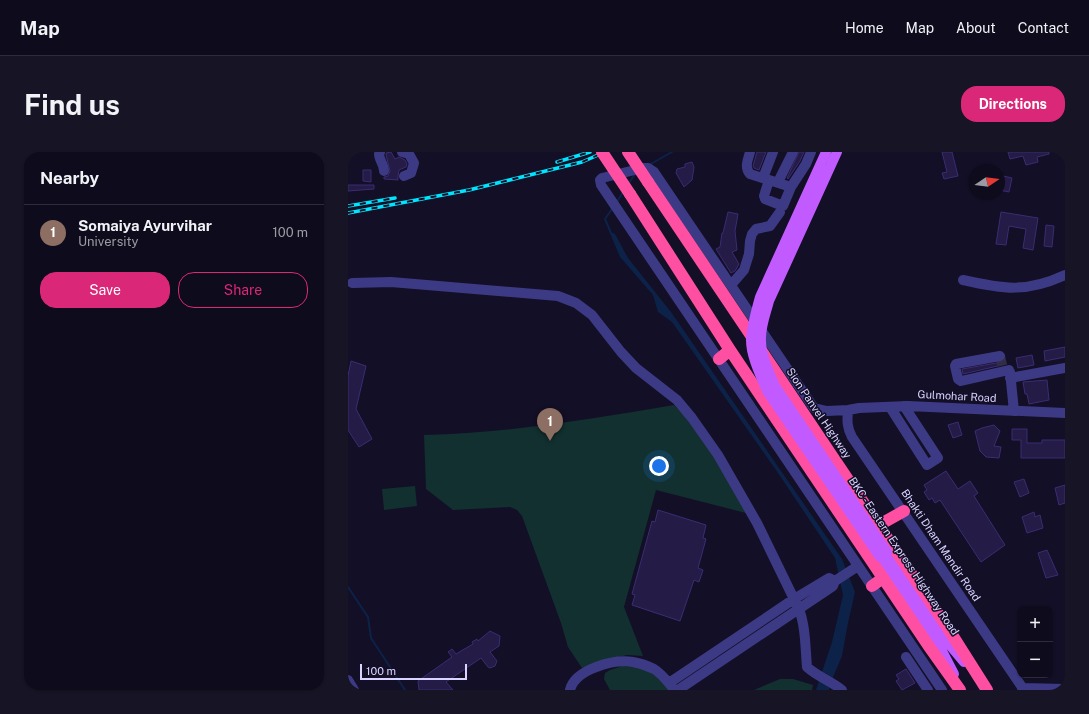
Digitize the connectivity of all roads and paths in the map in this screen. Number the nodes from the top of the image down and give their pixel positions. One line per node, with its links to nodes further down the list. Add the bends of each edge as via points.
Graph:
1 (380, 152): 11 (street, via 378,154)
2 (402, 152): 12 (street, via 409,154 414,163 411,173)
3 (602, 152): 20 (highway, bridge)
4 (628, 152): 33 (highway, Sion Panvel Highway, bridge)
5 (750, 152): 13 (street, via 747,170 750,174)
6 (773, 152): 13 (street)
7 (793, 152): 13 (street)
8 (811, 152): 14 (street)
9 (826, 152): 34 (main road, BKC - Eastern Express Highway Road, bridge, via 760,297 751,341 767,391)
10 (837, 152): 34 (main road, BKC - Eastern Express Highway Road, bridge, via 769,301 761,341 765,363 775,386)
11 (384, 171)
12 (404, 176)
13 (770, 180): 14 (street); 14 (street, via 765,199 782,206)
14 (791, 187)
15 (780, 212): 19 (street, via 770,226 756,229 752,234 744,270)
16 (1065, 275): 17 (street, via 1035,286 1016,288 995,287)
17 (963, 280)
18 (352, 283): 39 (street, via 391,282 558,296 576,303 592,315 636,368 677,400 692,418 718,456 757,523)
19 (731, 285): 22 (street, via 658,177 646,168 600,180 614,205); 27 (street, Gulmohar Road, via 814,408 827,411)
20 (730, 350): 22 (highway); 36 (highway)
21 (1000, 356): 24 (street, via 956,364 958,379 961,381)
22 (718, 359): 35 (street)
23 (1065, 368): 24 (street)
24 (1007, 371): 28 (street)
25 (904, 406): 26 (street, Gulmohar Road); 28 (street, Gulmohar Road); 30 (street)
26 (890, 407): 27 (street, Gulmohar Road); 31 (street)
27 (848, 410): 32 (street, Bhakti Dham Mandir Road, via 847,422 850,432)
28 (1014, 411): 29 (street, Gulmohar Road)
29 (1065, 413)
30 (911, 416): 31 (street); 31 (street, via 938,458 927,465)
31 (899, 422)
32 (904, 511): 33 (highway); 45 (street, Bhakti Dham Mandir Road)
33 (879, 526): 44 (highway, Sion Panvel Highway)
34 (883, 555): 44 (main road, BKC - Eastern Express Highway Road, via 944,638); 53 (main road, BKC - Eastern Express Highway Road, via 938,643)
35 (855, 568): 37 (street); 38 (street)
36 (883, 578): 38 (highway); 53 (highway)
37 (836, 580): 39 (street, via 829,578); 40 (street, via 833,586)
38 (872, 586): 52 (street)
39 (794, 599): 40 (street); 43 (street)
40 (800, 608): 49 (street); 50 (street, via 807,667)
41 (906, 656): 51 (street)
42 (348, 680): 47 (street)
43 (672, 686): 48 (street, via 655,669 634,662 615,662 581,674 572,683)
44 (986, 688)
45 (1023, 689): 46 (street)
46 (1065, 689)
47 (354, 690)
48 (570, 690)
49 (678, 690)
50 (842, 690)
51 (928, 690)
52 (942, 690)
53 (961, 690)

